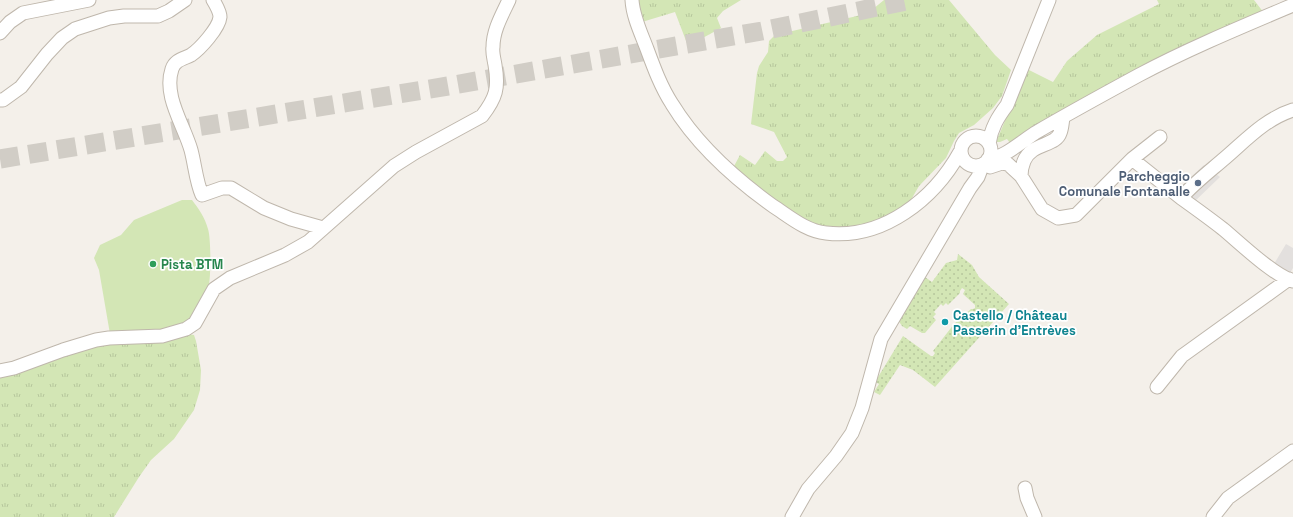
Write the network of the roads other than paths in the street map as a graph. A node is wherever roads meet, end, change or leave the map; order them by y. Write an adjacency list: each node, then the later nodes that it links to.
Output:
1 (89, 0): 8 (street)
2 (186, 0): 9 (street)
3 (213, 0): 19 (street)
4 (509, 0): 19 (street)
5 (632, 0): 15 (street)
6 (1049, 0): 11 (street)
7 (1293, 5): 12 (street)
8 (0, 33)
9 (0, 100)
10 (1293, 110): 18 (street)
11 (997, 118): 13 (street); 15 (street)
12 (1063, 118): 15 (street); 17 (street)
13 (974, 136): 15 (street); 15 (street)
14 (1160, 137): 16 (street)
15 (978, 158): 17 (street); 25 (street)
16 (1132, 159): 17 (street); 18 (street)
17 (1020, 176)
18 (1181, 198): 20 (street)
19 (323, 228): 21 (street)
20 (1291, 280): 22 (street)
21 (0, 371)
22 (1157, 387)
23 (1293, 451): 27 (street)
24 (1025, 488): 26 (street)
25 (792, 517)
26 (1036, 517)
27 (1213, 517)

